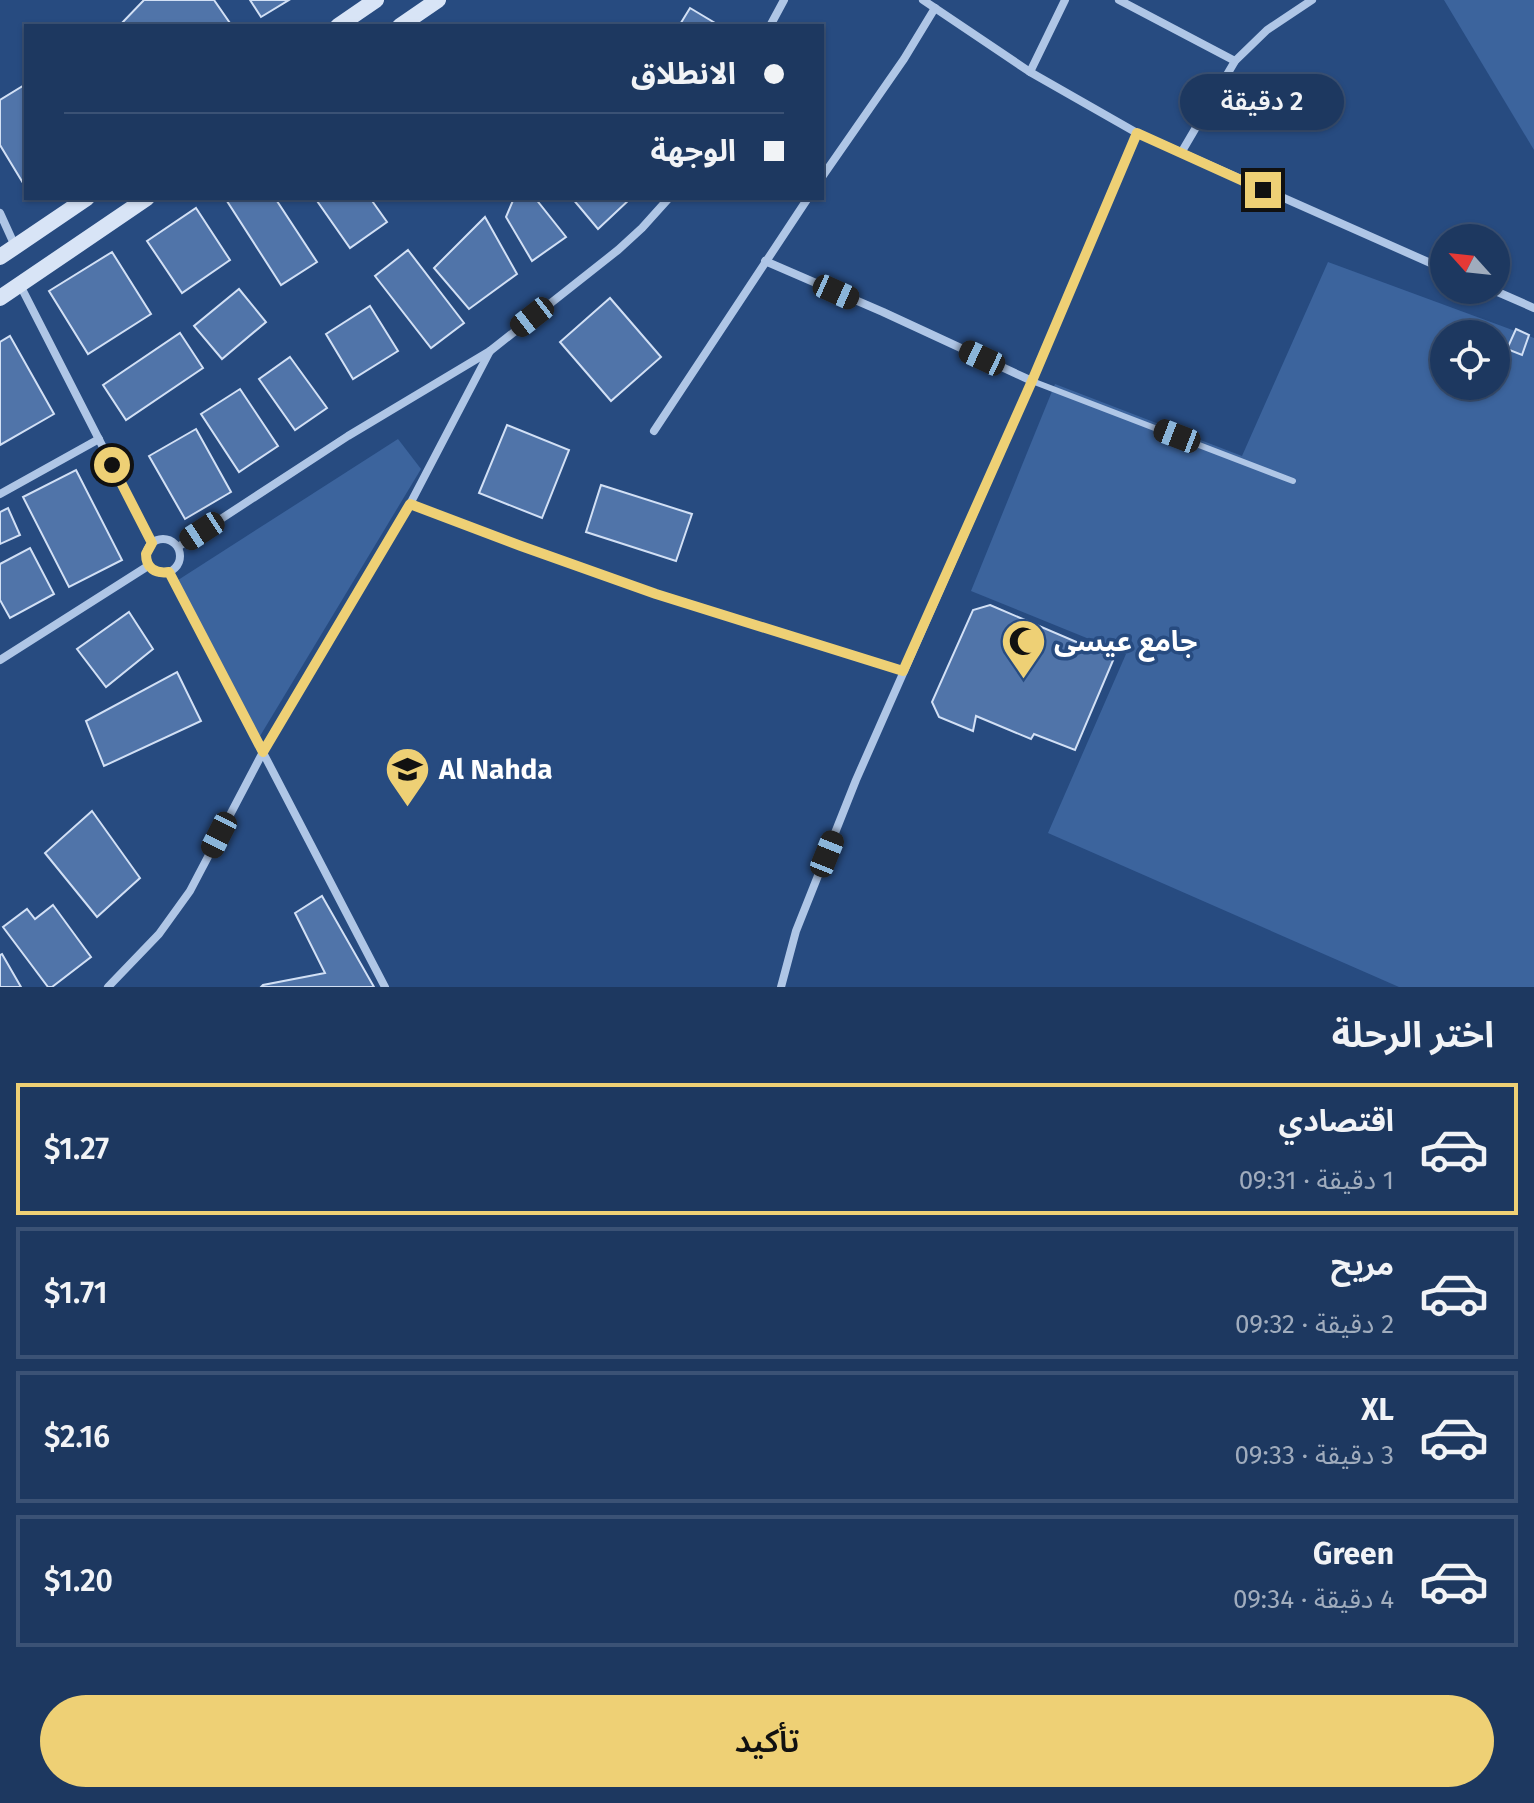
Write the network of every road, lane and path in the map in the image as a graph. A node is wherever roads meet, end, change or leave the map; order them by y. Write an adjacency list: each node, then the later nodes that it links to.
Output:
1 (376, 0): 9 (street)
2 (438, 0): 10 (street)
3 (784, 0): 11 (street)
4 (923, 0): 8 (street)
5 (1065, 0): 13 (street)
6 (1119, 0): 12 (street)
7 (1312, 0): 12 (street)
8 (935, 8): 13 (street); 16 (street)
9 (341, 24)
10 (403, 24)
11 (771, 24)
12 (1235, 61): 15 (street)
13 (1030, 72): 14 (street)
14 (1137, 133): 15 (street); 31 (street)
15 (1181, 153): 25 (street)
16 (824, 174)
17 (84, 200): 22 (street)
18 (144, 200): 26 (street)
19 (667, 200): 30 (street)
20 (807, 200): 24 (street)
21 (0, 213): 22 (street)
22 (15, 247): 23 (street)
23 (0, 257)
24 (765, 261): 31 (street); 32 (street)
25 (1430, 263)
26 (20, 285): 28 (street); 33 (street)
27 (1510, 297): 29 (street)
28 (0, 298)
29 (1534, 308)
30 (490, 351): 36 (street); 38 (street)
31 (1032, 381): 34 (lane); 42 (street)
32 (654, 431)
33 (99, 439): 35 (street); 37 (street)
34 (1293, 481)
35 (0, 494)
36 (410, 504): 42 (street); 43 (street)
37 (152, 543): 38 (street); 39 (street)
38 (178, 547): 40 (street)
39 (148, 566): 40 (street); 41 (street)
40 (169, 572): 43 (street)
41 (0, 660)
42 (903, 671): 46 (street)
43 (263, 752): 44 (street); 45 (street)
44 (108, 987)
45 (385, 987)
46 (781, 987)

